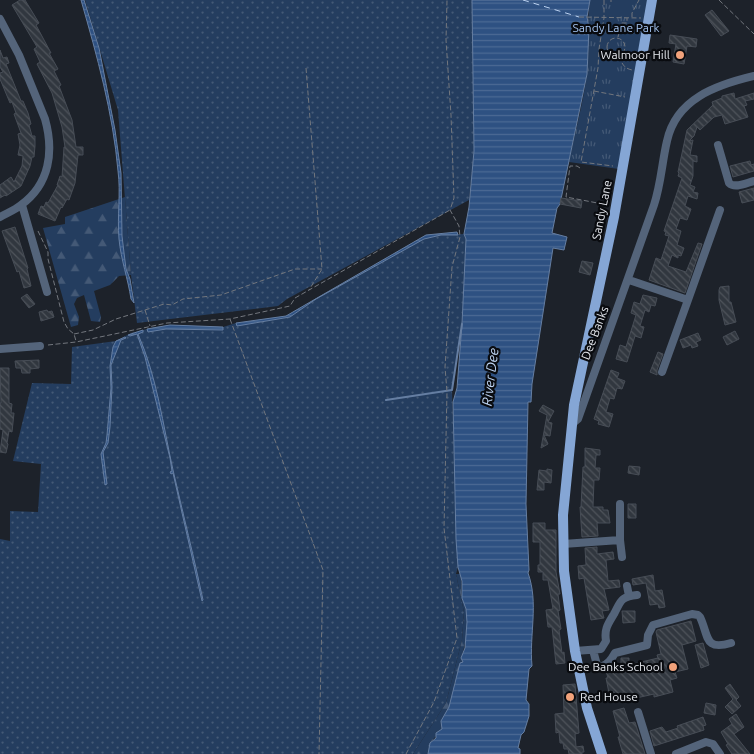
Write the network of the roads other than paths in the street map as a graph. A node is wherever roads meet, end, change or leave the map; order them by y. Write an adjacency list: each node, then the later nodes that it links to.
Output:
1 (652, 0): 15 (main road, Sandy Lane)
2 (0, 18): 6 (street)
3 (754, 76): 9 (street, Dee Banks)
4 (718, 145): 5 (street)
5 (754, 181)
6 (22, 205): 8 (street); 10 (street)
7 (720, 210): 11 (street)
8 (0, 217)
9 (629, 280): 11 (street); 15 (street, Dee Banks)
10 (47, 292)
11 (688, 300): 14 (street)
12 (40, 346): 13 (street)
13 (0, 350)
14 (662, 372)
15 (572, 424): 18 (main road, Dee Banks)
16 (620, 504): 17 (street)
17 (620, 540): 18 (street); 19 (street)
18 (563, 544): 24 (main road, Dee Banks)
19 (622, 557)
20 (627, 586): 21 (street)
21 (606, 641): 23 (street); 25 (street)
22 (731, 643): 25 (street)
23 (597, 649): 24 (street); 25 (street)
24 (575, 651): 27 (main road, Dee Banks)
25 (615, 654)
26 (638, 712): 28 (street)
27 (602, 754)
28 (652, 754)
29 (676, 754): 30 (street)
30 (720, 754)

